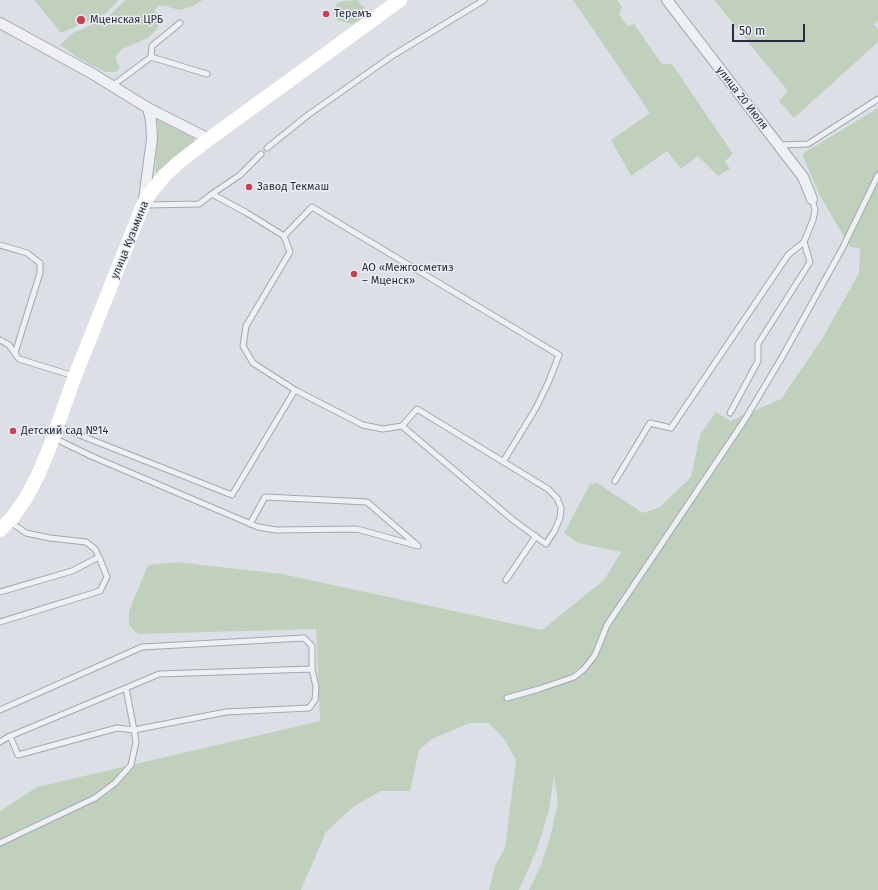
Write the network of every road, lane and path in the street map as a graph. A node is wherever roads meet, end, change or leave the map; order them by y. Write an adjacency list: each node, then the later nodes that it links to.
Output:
1 (400, 0): 11 (main road, улица Кузьмина)
2 (484, 0): 13 (lane)
3 (667, 0): 12 (street, улица 20 Июля)
4 (0, 23): 8 (street)
5 (180, 23): 6 (lane)
6 (151, 57): 7 (lane); 8 (lane)
7 (207, 74)
8 (112, 86): 10 (street)
9 (878, 99): 12 (lane)
10 (148, 108): 11 (street); 18 (street)
11 (209, 139): 18 (main road, улица Кузьмина)
12 (778, 145): 17 (street, улица 20 Июля)
13 (267, 148)
14 (261, 154): 16 (lane)
15 (878, 175): 40 (lane)
16 (212, 194): 18 (lane); 19 (lane)
17 (812, 199): 20 (lane)
18 (143, 205): 24 (main road, улица Кузьмина)
19 (284, 236): 25 (lane); 29 (lane)
20 (804, 242): 26 (lane); 30 (lane)
21 (0, 245): 23 (lane)
22 (0, 340): 23 (lane)
23 (15, 353): 24 (lane)
24 (75, 376): 28 (main road, улица Кузьмина)
25 (295, 390): 27 (lane); 28 (lane)
26 (730, 413)
27 (402, 426): 29 (lane); 33 (lane)
28 (55, 432): 31 (lane); 32 (main road, улица Кузьмина)
29 (503, 462): 33 (lane)
30 (615, 481)
31 (250, 524): 31 (lane)
32 (5, 526): 34 (lane)
33 (536, 536): 35 (lane)
34 (99, 557): 36 (lane); 37 (lane)
35 (506, 580)
36 (0, 592)
37 (0, 622)
38 (312, 669): 39 (lane); 41 (lane); 42 (lane)
39 (126, 688): 42 (lane); 43 (lane)
40 (507, 698)
41 (0, 710)
42 (134, 730): 43 (lane); 45 (lane)
43 (10, 736): 44 (lane)
44 (0, 742)
45 (0, 844)

